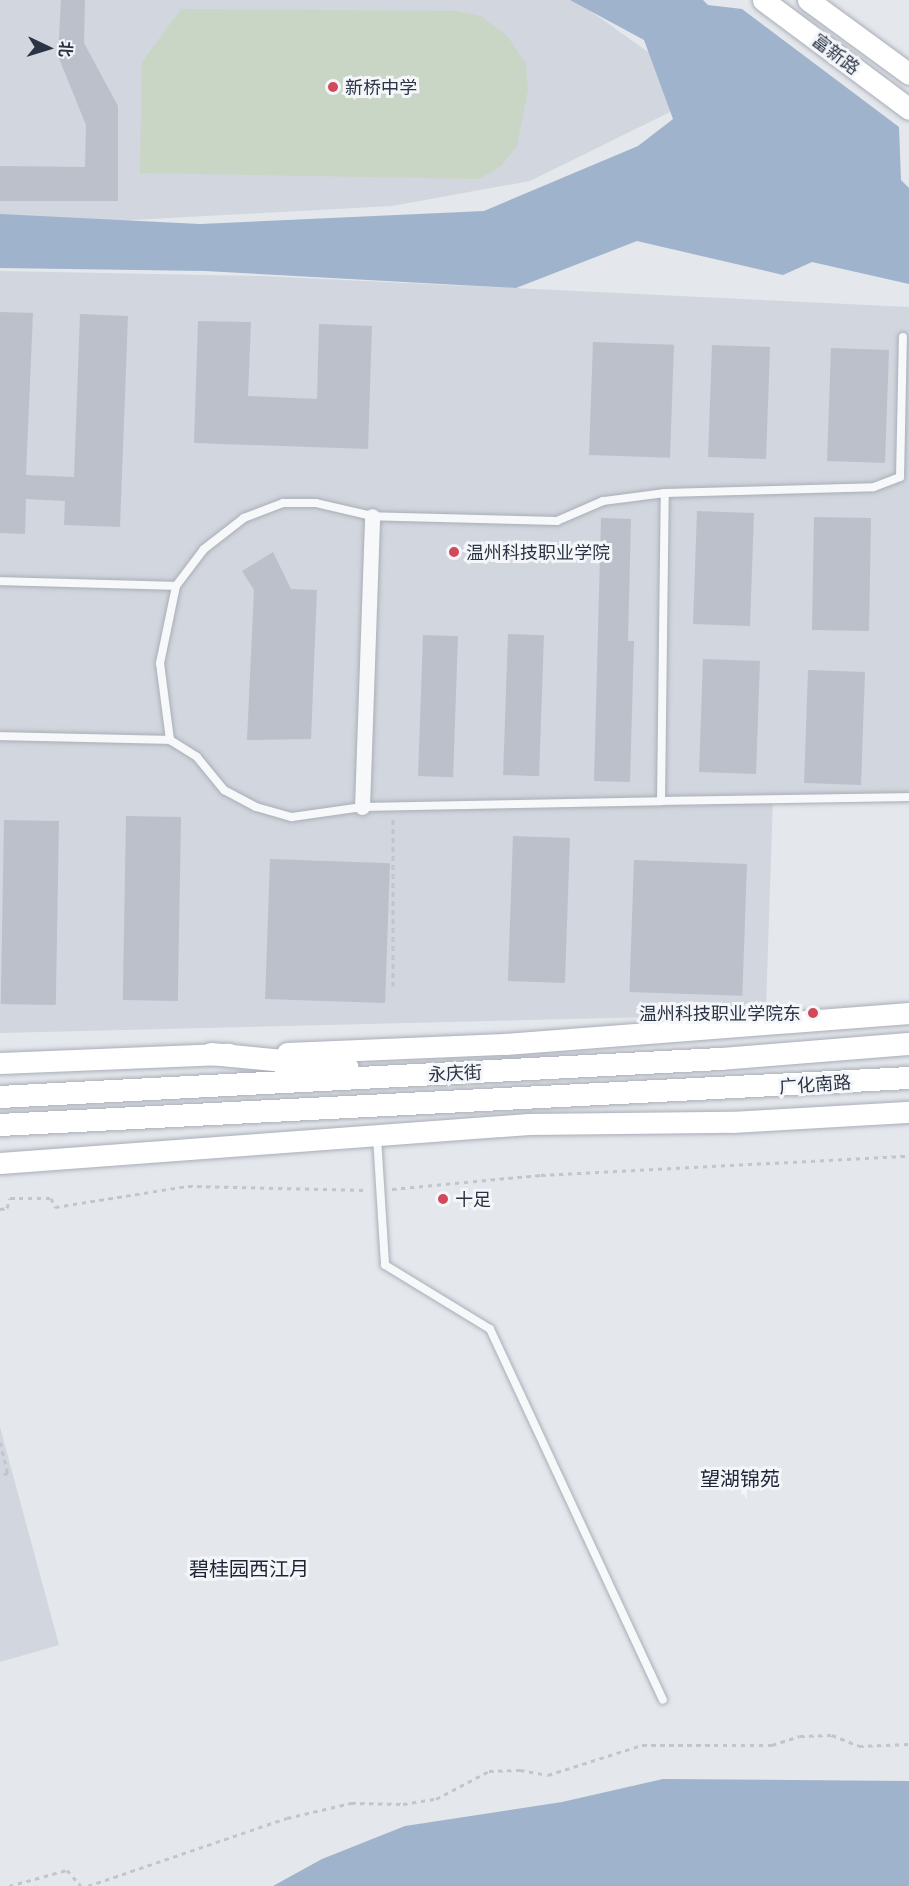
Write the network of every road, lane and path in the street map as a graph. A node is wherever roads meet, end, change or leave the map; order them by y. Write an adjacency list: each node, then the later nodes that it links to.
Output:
1 (763, 0): 4 (main road, 富新路)
2 (808, 0): 3 (main road, 富新路)
3 (909, 74)
4 (909, 109)
5 (903, 337): 6 (lane)
6 (665, 493): 7 (lane); 13 (lane)
7 (372, 516): 9 (lane); 14 (street)
8 (0, 581): 9 (lane)
9 (176, 586): 11 (lane)
10 (0, 736): 11 (lane)
11 (170, 740): 14 (lane)
12 (909, 797): 13 (lane)
13 (661, 801): 15 (lane)
14 (362, 807): 15 (lane)
15 (393, 807): 16 (path)
16 (393, 986)
17 (909, 1013): 19 (main road)
18 (909, 1044): 21 (main road, 永庆街)
19 (210, 1054): 20 (main road); 21 (main road)
20 (0, 1063)
21 (429, 1074): 24 (main road, 永庆街)
22 (909, 1078): 23 (main road, 广化南路)
23 (721, 1090): 26 (main road, 永庆街)
24 (0, 1097)
25 (909, 1112): 27 (main road)
26 (0, 1125)
27 (377, 1135): 29 (main road); 30 (lane)
28 (909, 1156): 30 (path)
29 (0, 1163)
30 (379, 1190): 31 (path); 34 (lane)
31 (0, 1209)
32 (0, 1442): 33 (path)
33 (0, 1475)
34 (663, 1700)
35 (909, 1744): 38 (path)
36 (9, 1886): 37 (path)
37 (81, 1886)
38 (88, 1886)

